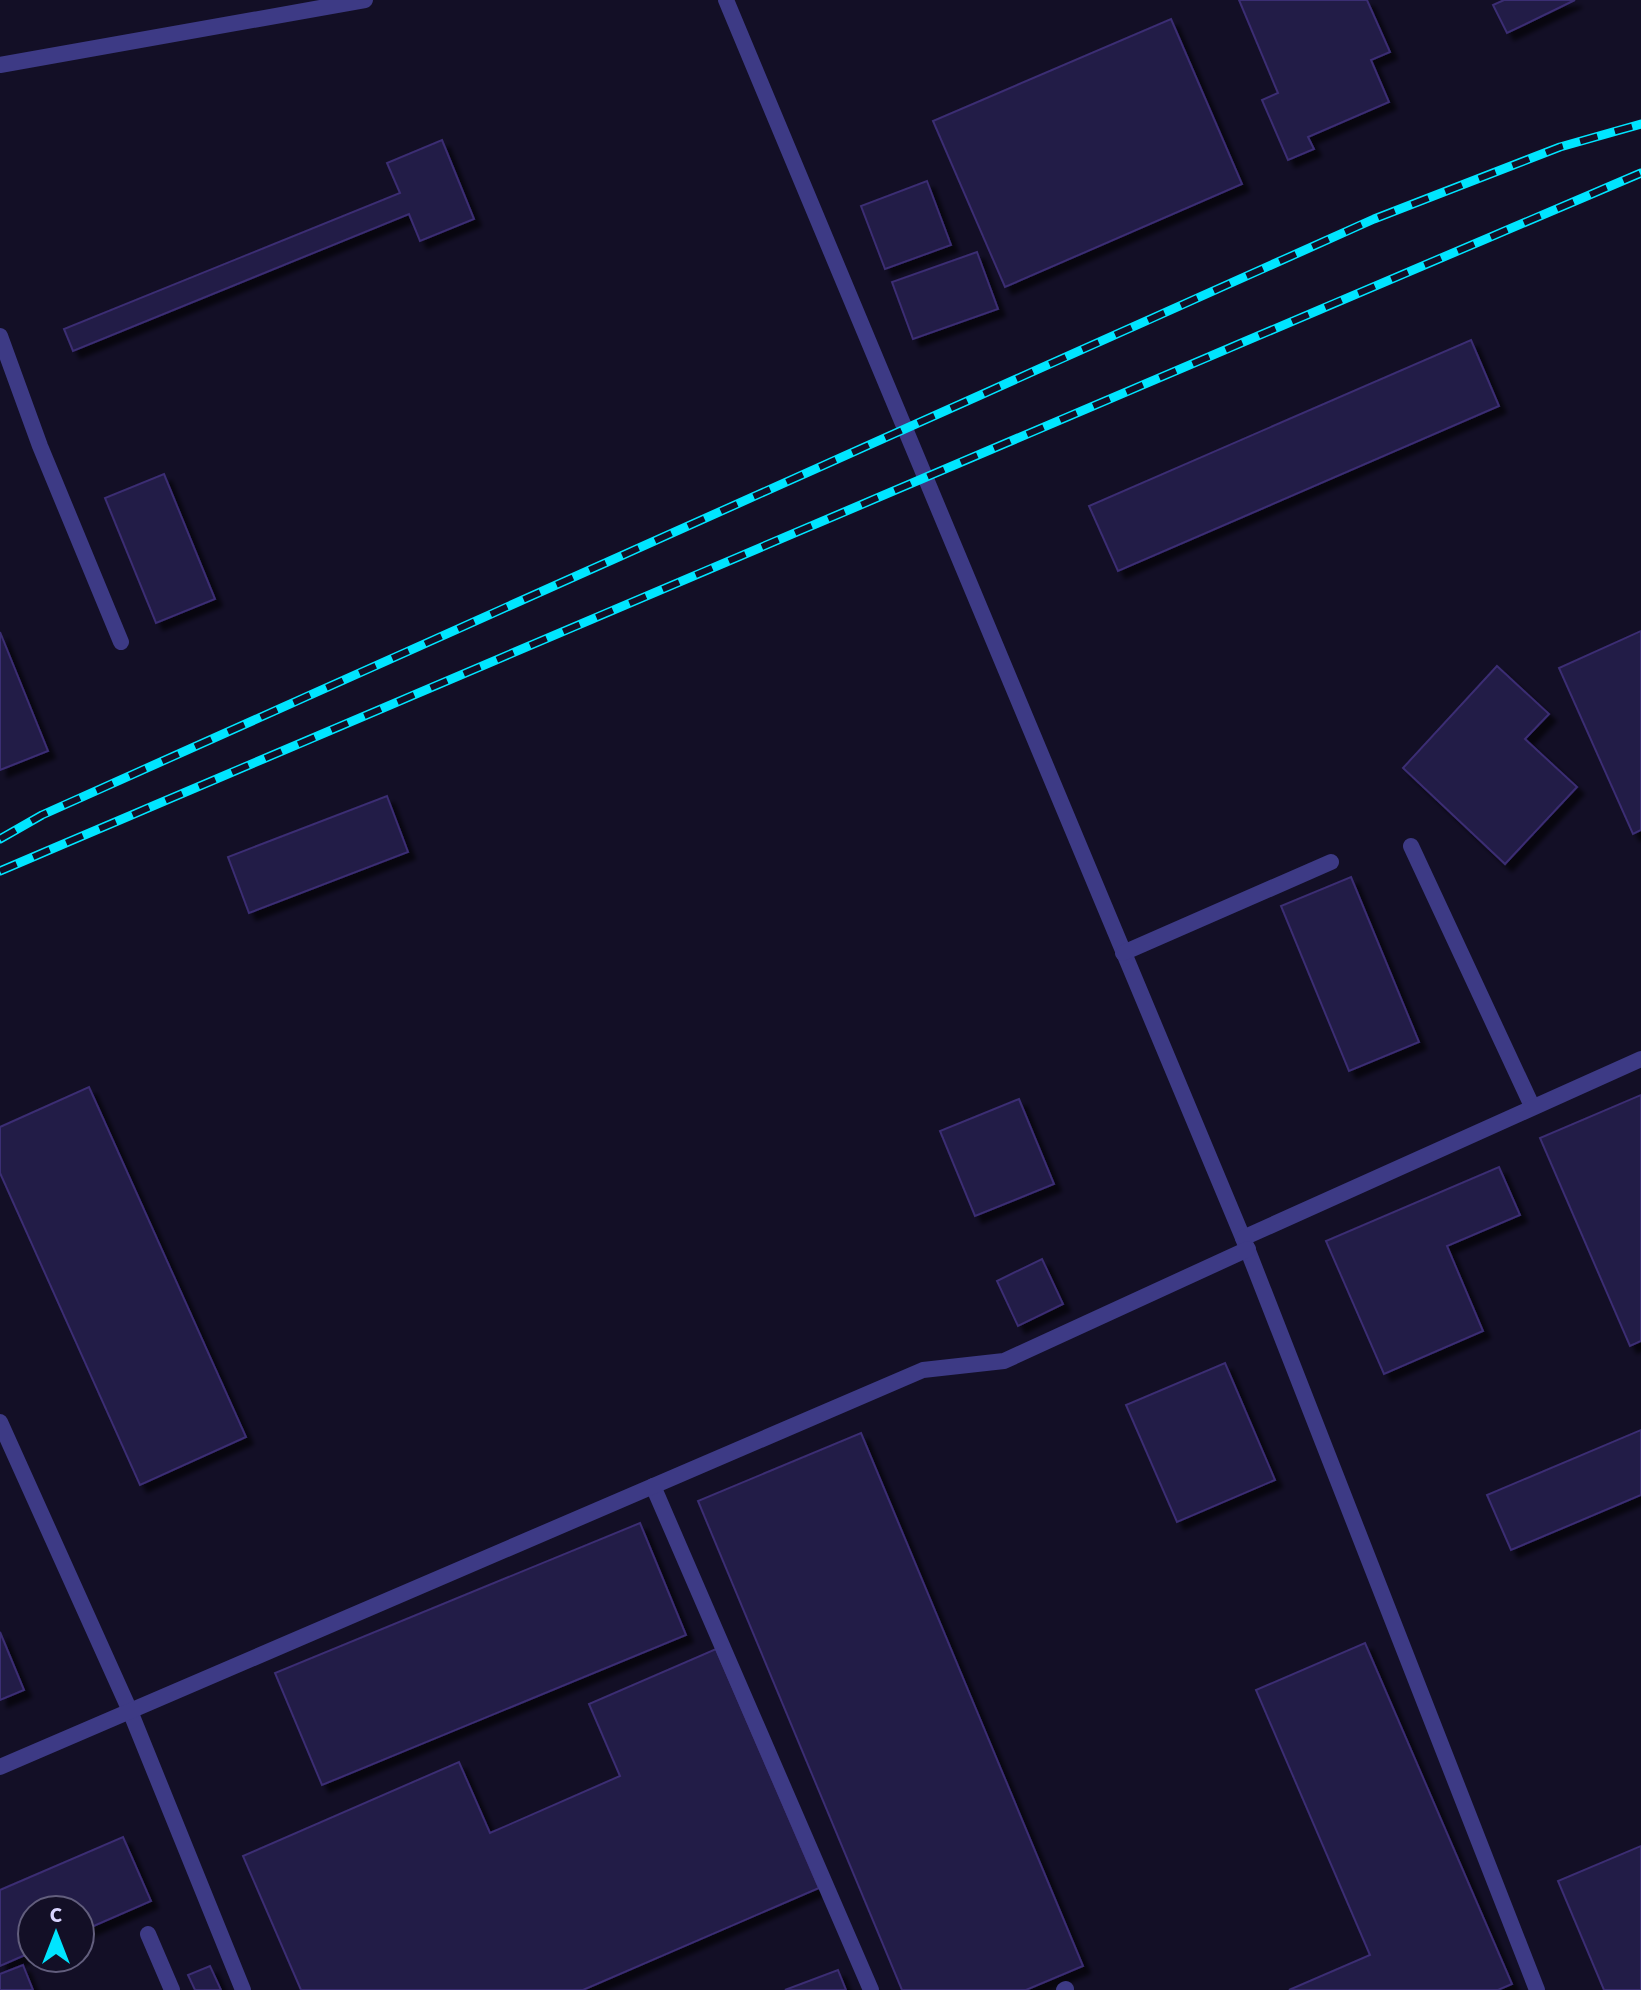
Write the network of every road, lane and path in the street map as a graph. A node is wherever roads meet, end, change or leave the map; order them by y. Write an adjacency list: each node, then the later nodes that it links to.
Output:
1 (365, 0): 3 (lane)
2 (726, 0): 8 (lane)
3 (0, 65)
4 (0, 336): 5 (lane)
5 (121, 642)
6 (1411, 846): 10 (lane)
7 (1331, 862): 8 (lane)
8 (1123, 953): 11 (lane)
9 (1641, 1059): 10 (lane)
10 (1532, 1106): 11 (lane)
11 (1246, 1244): 13 (lane); 20 (lane)
12 (0, 1422): 14 (lane)
13 (653, 1486): 14 (lane); 19 (lane)
14 (130, 1711): 15 (lane); 18 (lane)
15 (0, 1767)
16 (148, 1934): 17 (lane)
17 (172, 1990)
18 (243, 1990)
19 (871, 1990)
20 (1537, 1990)

